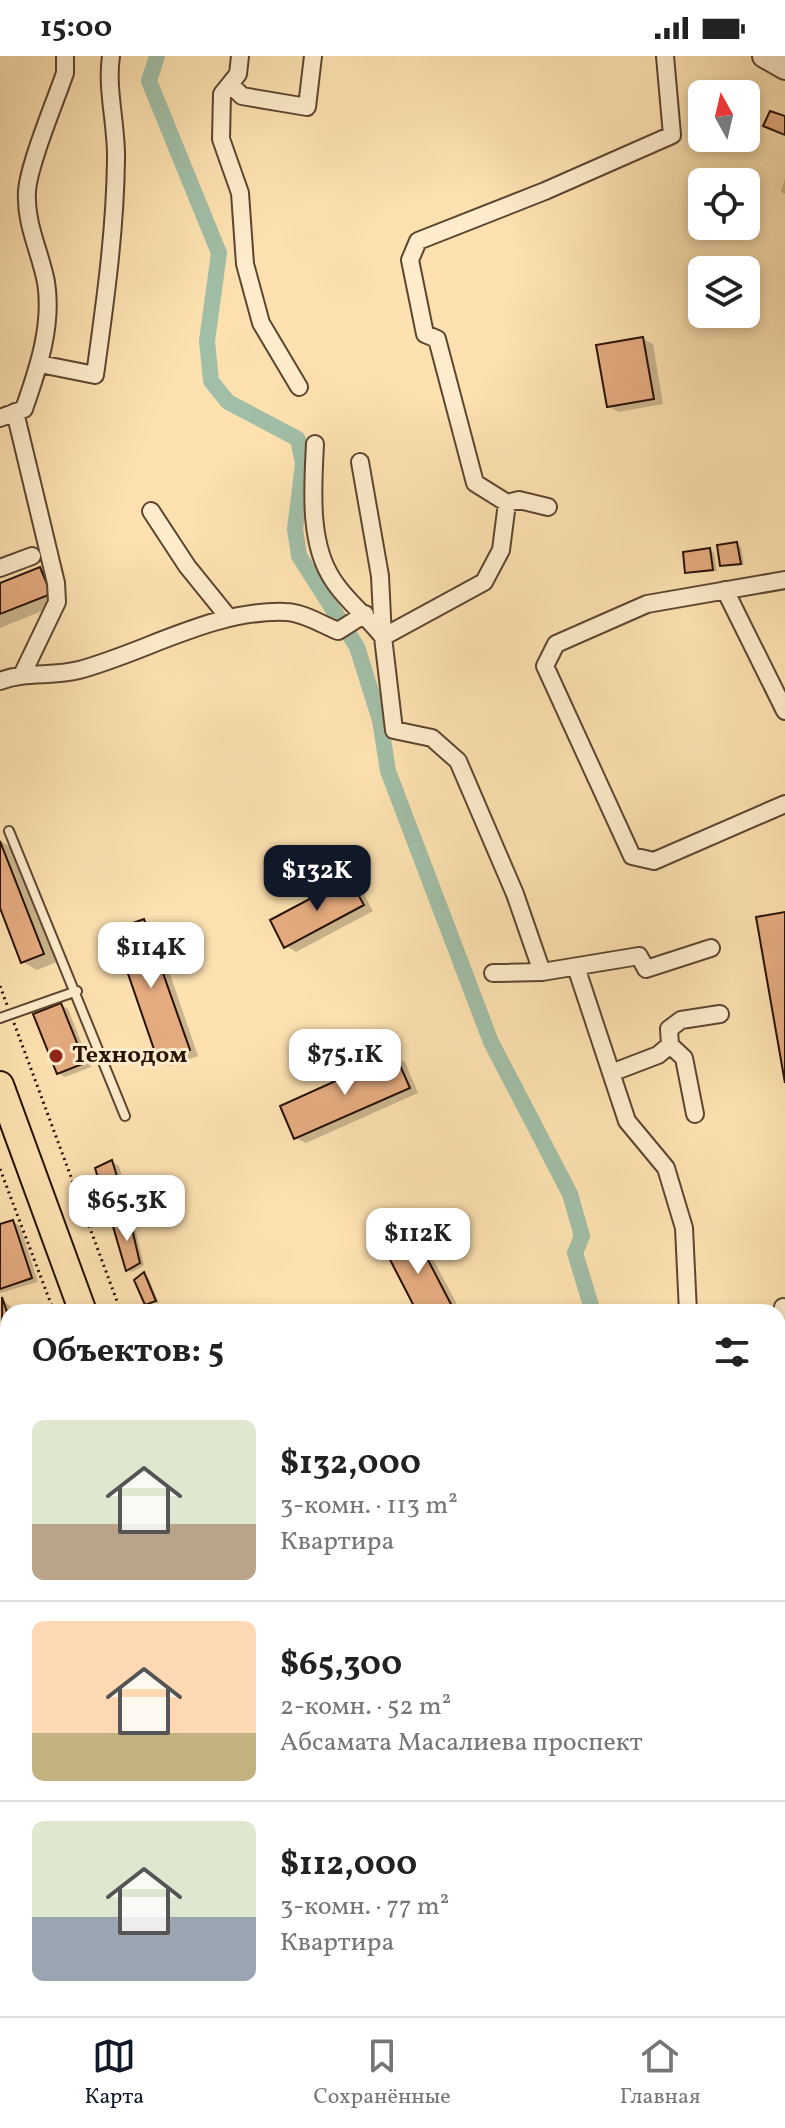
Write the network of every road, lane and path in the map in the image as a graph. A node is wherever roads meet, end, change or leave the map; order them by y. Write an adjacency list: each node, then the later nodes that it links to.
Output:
1 (65, 56): 9 (street)
2 (111, 56): 9 (street)
3 (240, 56): 8 (street)
4 (313, 56): 8 (street)
5 (665, 56): 14 (street)
6 (764, 56): 7 (street)
7 (785, 68)
8 (230, 84): 10 (street)
9 (40, 364): 11 (street)
10 (299, 387)
11 (7, 415): 24 (street)
12 (315, 444): 22 (street)
13 (360, 462): 23 (street)
14 (507, 503): 15 (street); 23 (street)
15 (548, 507)
16 (151, 511): 21 (street)
17 (32, 556): 18 (street)
18 (0, 568)
19 (785, 580): 20 (street)
20 (725, 590): 26 (street); 27 (street)
21 (229, 618): 22 (street); 24 (street)
22 (352, 622): 23 (street)
23 (383, 637): 31 (street)
24 (22, 675): 25 (street)
25 (0, 681)
26 (785, 711)
27 (785, 804)
28 (9, 831): 34 (lane)
29 (711, 948): 30 (street)
30 (576, 967): 31 (street); 39 (street)
31 (542, 972): 32 (street)
32 (493, 973)
33 (0, 986): 35 (path)
34 (77, 991): 35 (lane); 42 (lane)
35 (10, 1014): 37 (lane); 46 (path)
36 (720, 1014): 38 (street)
37 (0, 1018)
38 (670, 1045): 39 (street); 41 (street)
39 (611, 1073): 47 (street)
40 (0, 1085): 45 (main road)
41 (695, 1114)
42 (125, 1116)
43 (0, 1169): 44 (path)
44 (51, 1304)
45 (80, 1304)
46 (118, 1304)
47 (688, 1304)

